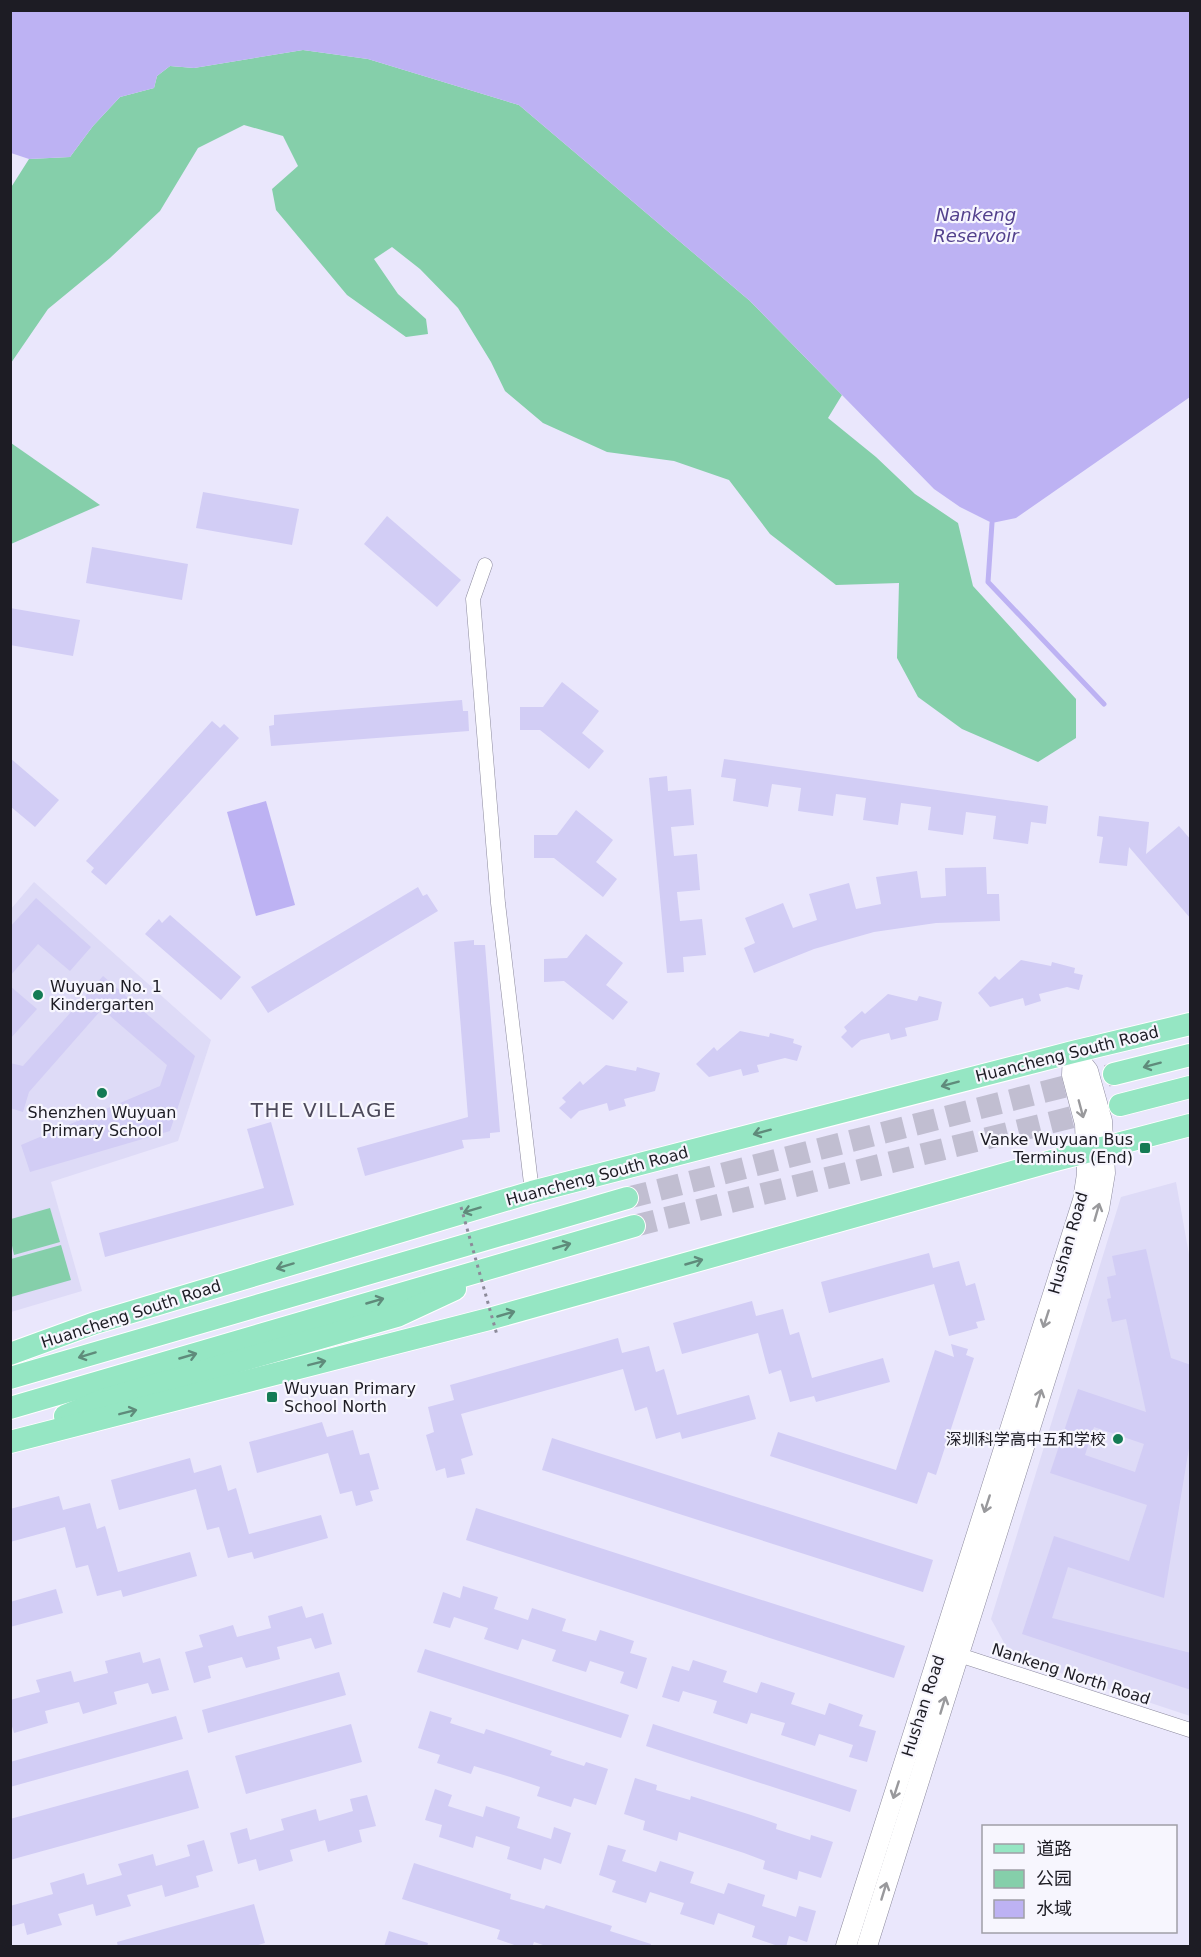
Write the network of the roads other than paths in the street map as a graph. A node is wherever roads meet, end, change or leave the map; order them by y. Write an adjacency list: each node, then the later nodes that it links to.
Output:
1 (485, 565): 10 (street)
2 (1191, 1024): 3 (main road, Huancheng South Road)
3 (1073, 1052): 9 (street, Hushan Road); 10 (main road, Huancheng South Road, one-way to 10)
4 (1191, 1055): 5 (main road, Huancheng South Road, one-way to 5)
5 (1114, 1074)
6 (1191, 1087): 7 (main road)
7 (1120, 1105)
8 (1191, 1125): 9 (main road)
9 (1096, 1151): 19 (main road, one-way to 9); 20 (street, Hushan Road)
10 (532, 1192): 15 (main road, Huancheng South Road, one-way to 15)
11 (627, 1198): 13 (main road, Huancheng South Road)
12 (634, 1226): 14 (main road, one-way to 12)
13 (431, 1255): 15 (main road); 17 (main road, Huancheng South Road, one-way to 17)
14 (516, 1259): 18 (main road, one-way to 14); 19 (main road)
15 (95, 1323): 16 (main road, Huancheng South Road)
16 (10, 1354)
17 (10, 1378)
18 (10, 1408)
19 (10, 1440)
20 (950, 1652): 21 (street, Nankeng North Road); 22 (street, Hushan Road, one-way to 22); 23 (street, Hushan Road, one-way to 20)
21 (1191, 1730)
22 (846, 1947)
23 (867, 1947)

